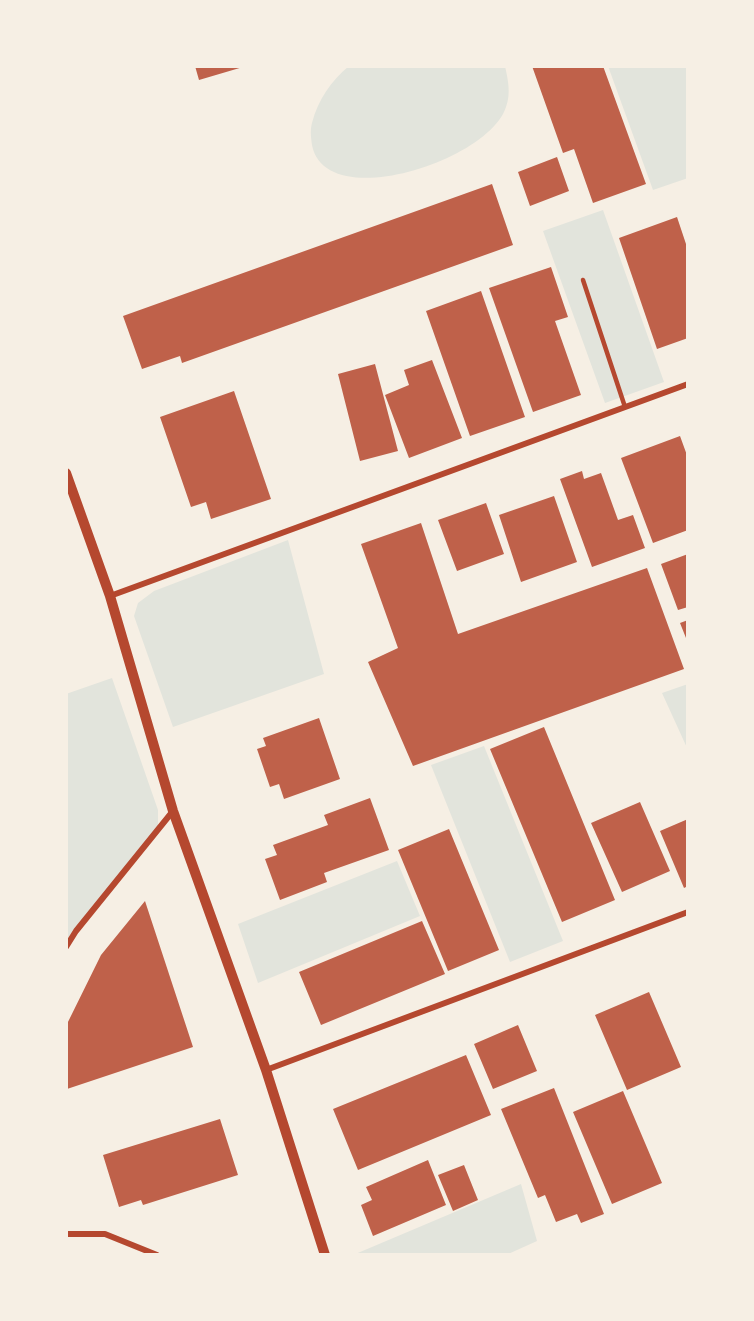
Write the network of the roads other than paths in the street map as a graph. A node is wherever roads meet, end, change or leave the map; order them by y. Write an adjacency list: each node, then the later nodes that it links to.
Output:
1 (583, 280): 3 (lane)
2 (688, 384): 3 (street)
3 (625, 407): 5 (street)
4 (66, 473): 5 (street)
5 (111, 596): 6 (street)
6 (173, 811): 8 (street); 9 (street)
7 (688, 912): 9 (street)
8 (66, 947)
9 (266, 1070): 12 (street)
10 (66, 1234): 11 (street)
11 (157, 1255)
12 (325, 1255)

